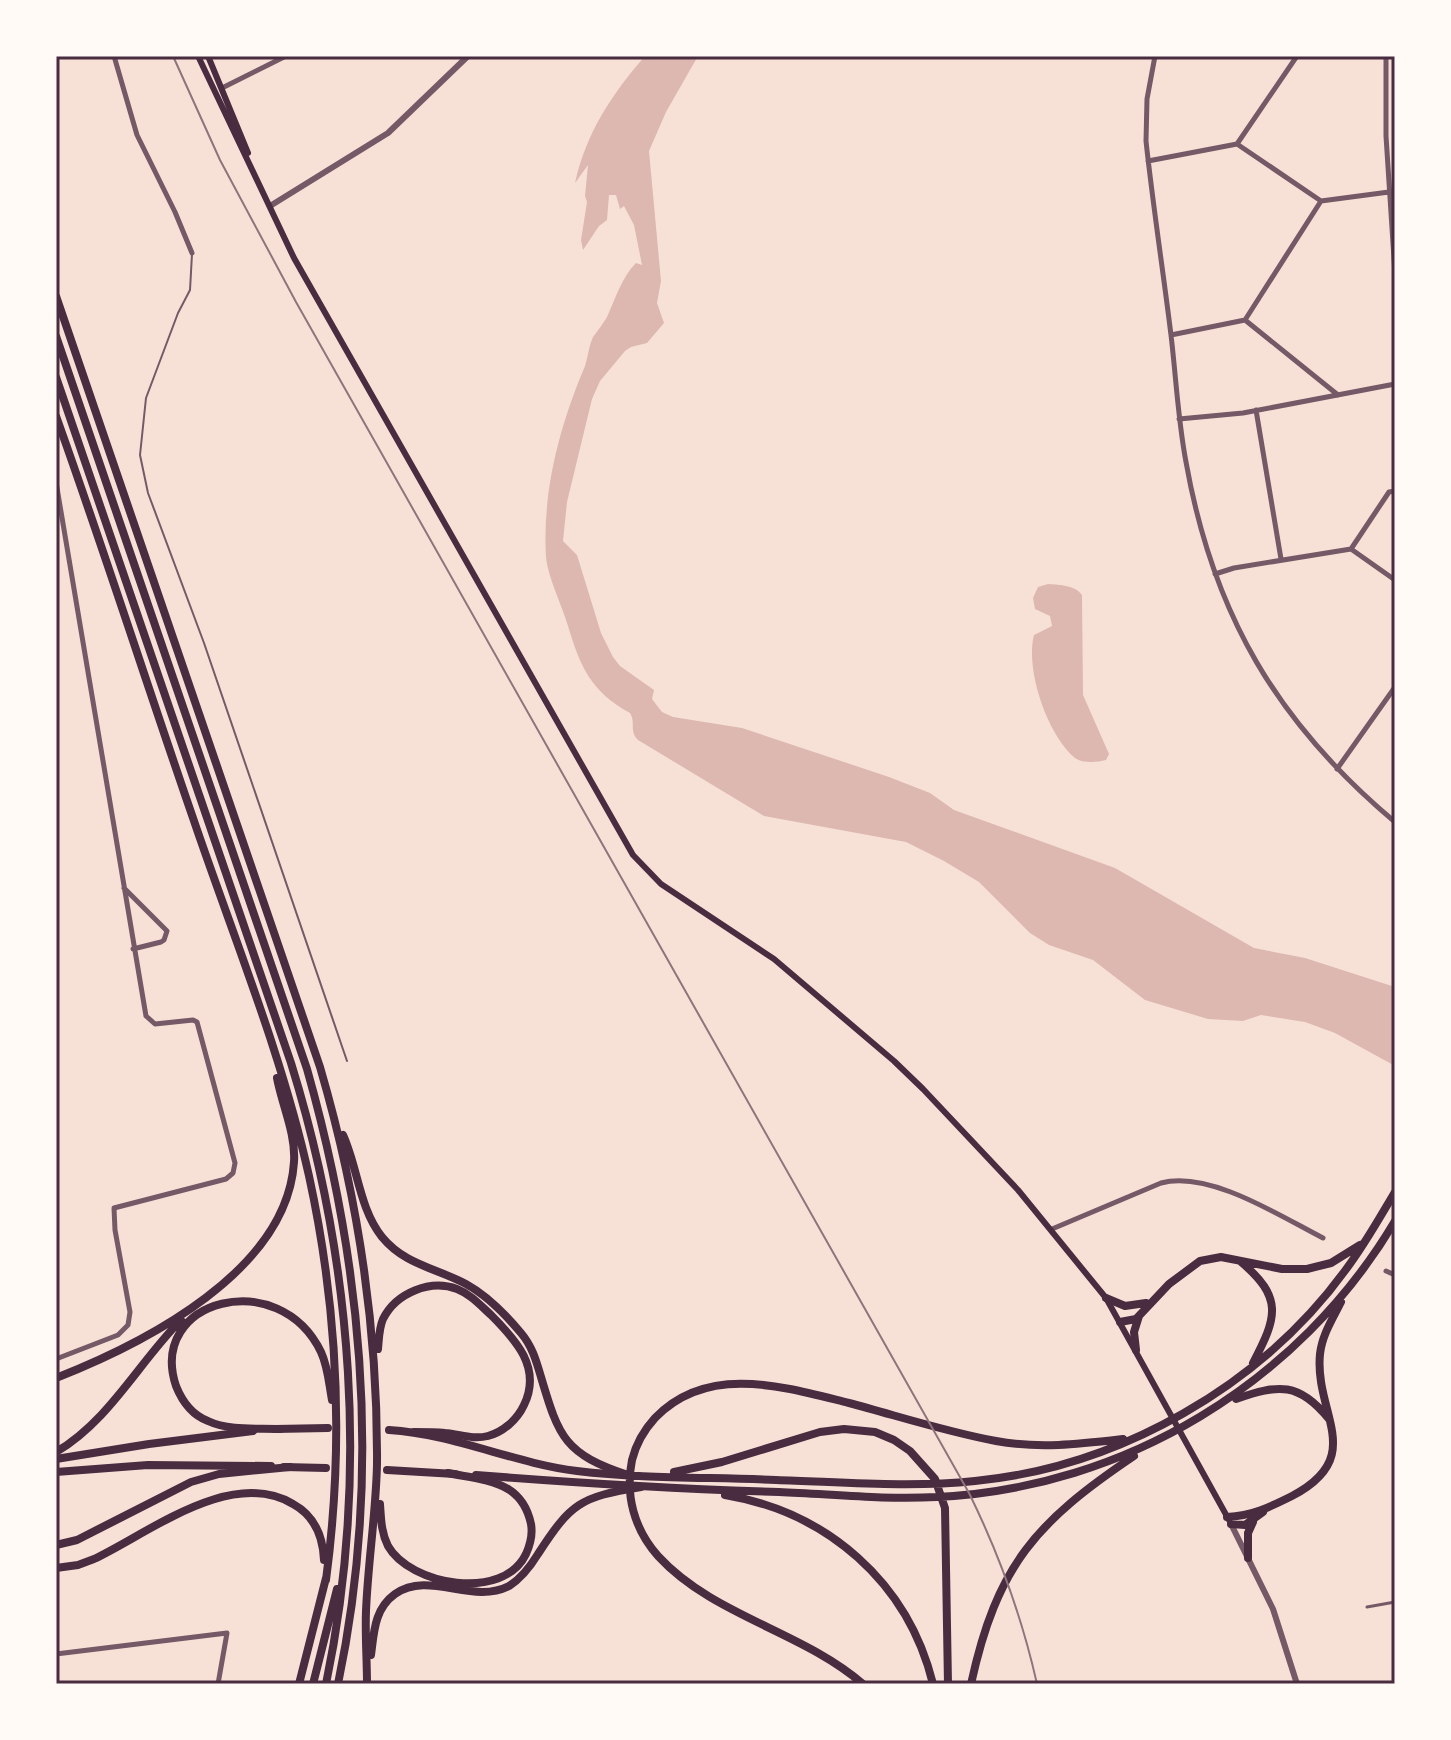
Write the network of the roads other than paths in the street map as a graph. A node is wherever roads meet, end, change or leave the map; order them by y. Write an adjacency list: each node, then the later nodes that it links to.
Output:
1 (114, 56): 16 (street)
2 (198, 56): 12 (main road)
3 (208, 56): 9 (main road)
4 (286, 56): 9 (street)
5 (468, 56): 15 (street)
6 (1155, 56): 11 (street)
7 (1297, 56): 10 (street)
8 (1386, 56): 13 (street)
9 (222, 88): 12 (main road)
10 (1237, 144): 11 (street); 14 (street)
11 (1148, 161): 20 (street)
12 (256, 176): 15 (main road)
13 (1389, 192): 14 (street); 17 (street)
14 (1321, 201): 19 (street)
15 (270, 206): 44 (main road)
16 (192, 253): 40 (lane)
17 (1395, 274)
18 (56, 296): 41 (highway)
19 (1245, 320): 20 (street); 24 (street)
20 (1171, 335): 27 (street)
21 (56, 336): 98 (highway)
22 (56, 377): 88 (highway)
23 (1395, 384): 24 (street)
24 (1338, 395): 25 (street)
25 (1256, 410): 27 (street); 31 (street)
26 (56, 416): 39 (highway)
27 (1179, 419): 32 (street)
28 (56, 482): 37 (street)
29 (1395, 491): 30 (street)
30 (1351, 549): 31 (street); 33 (street)
31 (1281, 559): 32 (street)
32 (1215, 574): 35 (street)
33 (1395, 580)
34 (1395, 687): 35 (street)
35 (1337, 769): 36 (street)
36 (1395, 822)
37 (123, 886): 38 (street); 38 (street)
38 (133, 949): 58 (street)
39 (268, 1034): 52 (highway); 63 (highway)
40 (347, 1061)
41 (334, 1113): 61 (highway); 78 (highway)
42 (1395, 1192): 46 (highway)
43 (1395, 1221): 50 (highway)
44 (1052, 1229): 45 (street); 51 (main road)
45 (1323, 1238)
46 (1364, 1243): 47 (highway); 59 (highway)
47 (1239, 1261): 53 (highway); 59 (highway)
48 (1386, 1271): 49 (street)
49 (1395, 1275)
50 (1344, 1297): 62 (highway); 64 (highway)
51 (1106, 1298): 54 (highway); 56 (main road)
52 (201, 1299): 60 (highway); 71 (highway)
53 (1151, 1301): 54 (highway); 55 (highway)
54 (1134, 1307): 56 (highway)
55 (1139, 1316): 56 (highway); 57 (highway)
56 (1120, 1322): 57 (main road)
57 (1136, 1350): 84 (main road)
58 (56, 1359)
59 (1250, 1368): 69 (highway)
60 (56, 1378)
61 (376, 1382): 68 (highway); 82 (highway)
62 (1222, 1404): 64 (highway); 70 (highway)
63 (335, 1406): 66 (highway); 90 (highway)
64 (1330, 1420): 83 (highway)
65 (328, 1428): 66 (highway)
66 (280, 1429): 72 (highway)
67 (389, 1430): 68 (highway)
68 (414, 1432): 78 (highway)
69 (1134, 1438): 79 (highway); 100 (highway)
70 (1150, 1445): 81 (highway); 103 (highway)
71 (56, 1452)
72 (56, 1459)
73 (290, 1467): 74 (highway); 76 (highway); 86 (highway)
74 (326, 1468)
75 (387, 1470): 77 (highway)
76 (56, 1472)
77 (448, 1473): 80 (highway); 82 (highway)
78 (628, 1475): 79 (highway)
79 (658, 1475): 102 (highway)
80 (641, 1487): 81 (highway); 99 (highway)
81 (688, 1489): 101 (highway)
82 (377, 1493): 99 (highway)
83 (1267, 1509): 84 (highway); 85 (highway)
84 (1229, 1520): 85 (highway); 87 (street)
85 (1253, 1522): 87 (highway)
86 (56, 1545)
87 (1248, 1558): 104 (street)
88 (344, 1565): 96 (highway); 97 (highway)
89 (56, 1568): 90 (highway)
90 (326, 1580): 95 (highway)
91 (1395, 1602): 92 (street)
92 (1367, 1607)
93 (56, 1654): 94 (street)
94 (218, 1684)
95 (299, 1684)
96 (313, 1684)
97 (326, 1684)
98 (338, 1684)
99 (367, 1684)
100 (863, 1684)
101 (933, 1684)
102 (948, 1684)
103 (971, 1684)
104 (1297, 1684)

